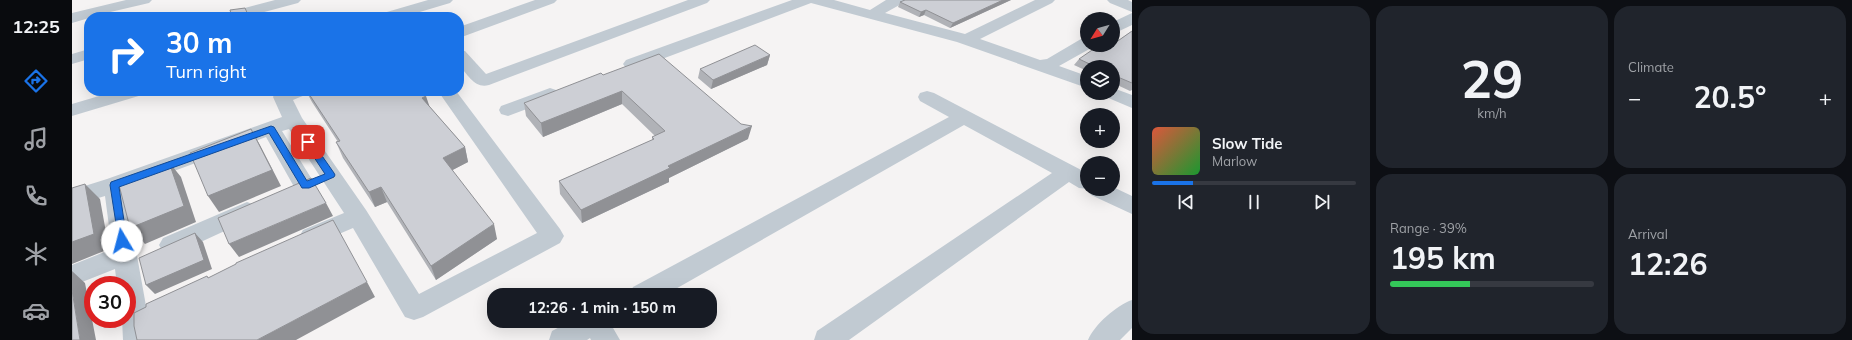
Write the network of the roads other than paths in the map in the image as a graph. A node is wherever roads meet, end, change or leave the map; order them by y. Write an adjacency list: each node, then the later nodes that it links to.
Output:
1 (144, 0): 12 (street)
2 (290, 0): 13 (street); 14 (street)
3 (446, 0): 15 (street)
4 (549, 0): 21 (street)
5 (702, 0): 26 (street)
6 (806, 0): 28 (street)
7 (816, 0): 17 (street)
8 (898, 0): 17 (street)
9 (1047, 0): 22 (street)
10 (1115, 0): 11 (street)
11 (1132, 7)
12 (96, 12)
13 (246, 12)
14 (295, 12)
15 (404, 12)
16 (84, 15): 18 (street)
17 (873, 15): 22 (street)
18 (72, 18)
19 (1132, 18): 20 (street)
20 (1120, 25)
21 (464, 31)
22 (966, 40): 27 (street)
23 (1080, 47): 27 (street)
24 (84, 55): 25 (street)
25 (72, 58)
26 (464, 60)
27 (1041, 65): 29 (street)
28 (620, 69)
29 (1080, 79)
30 (568, 88): 38 (street)
31 (119, 96): 37 (street)
32 (285, 96): 40 (street)
33 (451, 96): 51 (street)
34 (927, 97): 39 (street)
35 (1120, 97): 36 (street)
36 (1132, 102)
37 (72, 110)
38 (508, 110)
39 (963, 116): 43 (street); 55 (street)
40 (293, 120): 41 (street); 42 (street)
41 (271, 129): 44 (street); 45 (street)
42 (330, 175): 45 (street); 51 (street)
43 (1078, 177): 60 (street)
44 (114, 185): 48 (street); 53 (street)
45 (305, 186): 46 (street)
46 (284, 195)
47 (1113, 196): 50 (street)
48 (72, 198)
49 (262, 204): 53 (street)
50 (1132, 206)
51 (358, 216): 52 (street)
52 (293, 245)
53 (138, 256): 54 (street); 57 (street)
54 (72, 276)
55 (655, 288)
56 (1132, 311): 61 (street)
57 (138, 328)
58 (599, 328): 59 (street)
59 (562, 340)
60 (827, 340)
61 (1101, 340)

